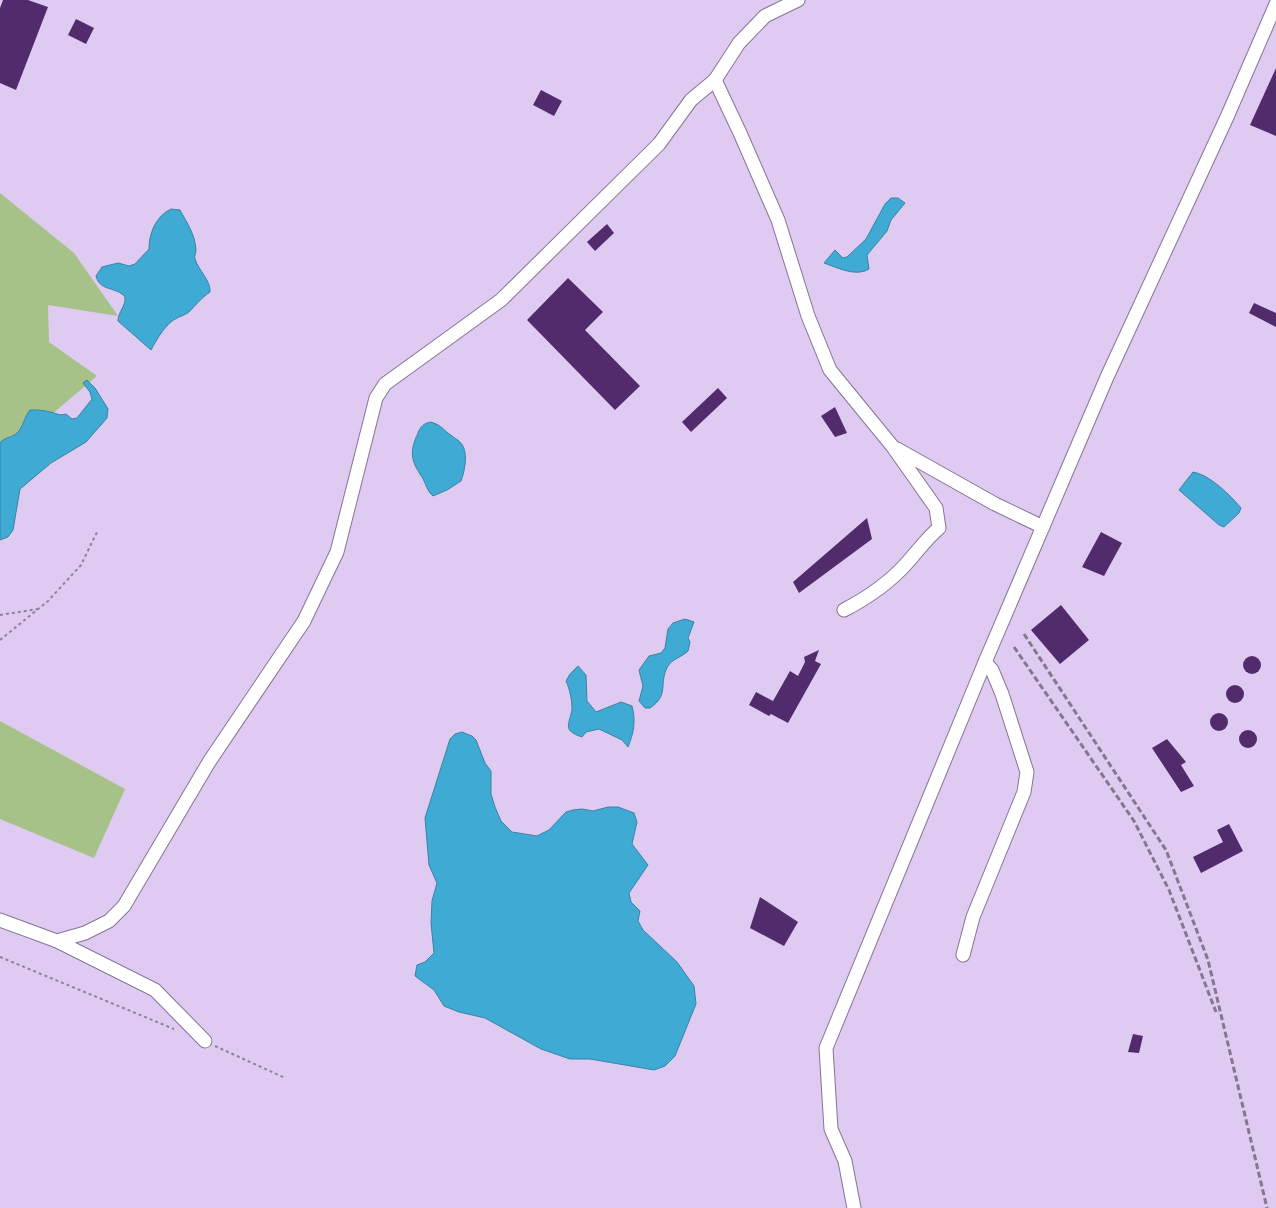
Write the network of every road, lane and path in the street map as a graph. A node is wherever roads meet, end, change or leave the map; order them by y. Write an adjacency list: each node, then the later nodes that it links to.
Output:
1 (794, 1): 3 (street)
2 (1276, 4): 5 (street)
3 (715, 80): 4 (street); 13 (street)
4 (893, 447): 5 (street); 8 (street)
5 (1043, 527): 11 (street)
6 (97, 532): 7 (path)
7 (38, 609): 9 (path); 10 (path)
8 (844, 610)
9 (0, 615)
10 (0, 640)
11 (985, 662): 14 (street); 19 (street)
12 (0, 920): 13 (street)
13 (57, 941): 17 (street)
14 (963, 955)
15 (0, 957): 16 (path)
16 (176, 1029)
17 (205, 1041): 18 (path)
18 (284, 1078)
19 (854, 1208)

